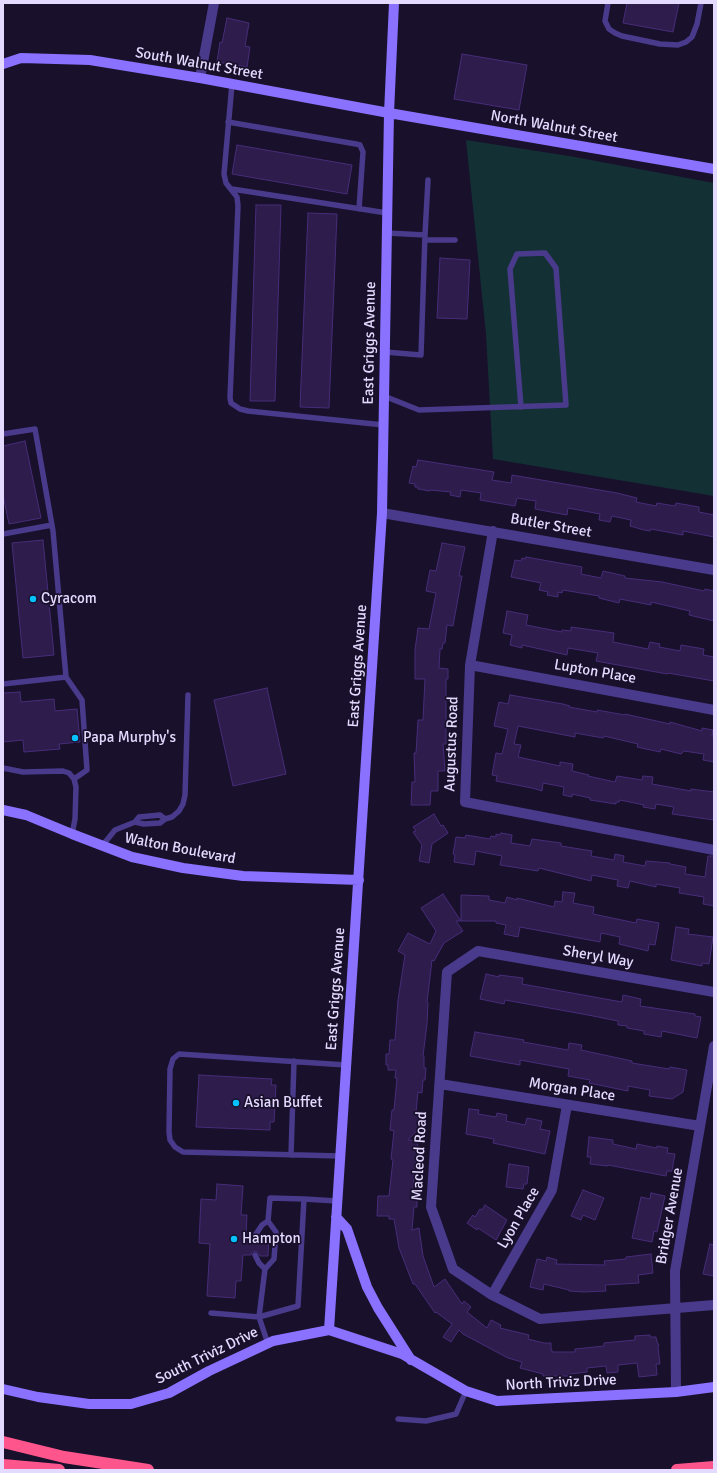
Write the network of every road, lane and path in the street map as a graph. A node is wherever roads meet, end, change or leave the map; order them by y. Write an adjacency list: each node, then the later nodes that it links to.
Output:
1 (214, 3): 6 (street)
2 (394, 3): 8 (street, East Griggs Avenue)
3 (608, 3): 4 (lane)
4 (702, 3)
5 (3, 64): 6 (street, South Walnut Street)
6 (200, 78): 7 (street, South Walnut Street)
7 (232, 84): 8 (street, South Walnut Street); 9 (lane)
8 (389, 114): 10 (street, North Walnut Street); 14 (street, East Griggs Avenue)
9 (228, 122): 12 (lane); 13 (lane)
10 (714, 169)
11 (428, 180): 16 (lane)
12 (232, 189): 13 (lane); 21 (lane)
13 (359, 208): 14 (lane)
14 (387, 212): 15 (street, East Griggs Avenue)
15 (387, 233): 16 (lane); 18 (street, East Griggs Avenue)
16 (425, 237): 17 (lane); 18 (lane)
17 (455, 240)
18 (385, 352): 19 (street, East Griggs Avenue)
19 (384, 396): 20 (lane); 21 (street, East Griggs Avenue)
20 (521, 407): 20 (lane)
21 (384, 425): 23 (street, East Griggs Avenue)
22 (3, 434): 24 (lane)
23 (382, 513): 25 (street, Butler Street); 41 (street, East Griggs Avenue)
24 (52, 525): 26 (lane); 29 (lane)
25 (493, 531): 27 (street, Butler Street); 28 (street, Augustus Road)
26 (3, 534)
27 (714, 570)
28 (470, 665): 32 (street, Lupton Place); 40 (street, Augustus Road)
29 (66, 677): 30 (lane); 34 (lane)
30 (3, 684)
31 (188, 695): 36 (lane)
32 (714, 710)
33 (3, 768): 34 (lane)
34 (74, 779): 38 (lane)
35 (3, 810): 38 (street, Walton Boulevard)
36 (165, 819): 37 (lane); 37 (lane)
37 (135, 822): 39 (lane)
38 (72, 834): 39 (street, Walton Boulevard)
39 (102, 846): 41 (street, Walton Boulevard)
40 (714, 850)
41 (359, 880): 46 (street, East Griggs Avenue)
42 (478, 951): 43 (street, Sheryl Way); 47 (street, Macleod Road)
43 (714, 992)
44 (714, 1046): 49 (street, Bridger Avenue)
45 (294, 1061): 46 (lane); 50 (lane); 50 (lane)
46 (346, 1064): 51 (street, East Griggs Avenue)
47 (440, 1084): 48 (street, Morgan Place); 59 (street, Macleod Road)
48 (567, 1104): 49 (street, Morgan Place); 59 (street, Lyon Place)
49 (700, 1126): 61 (street, Bridger Avenue)
50 (291, 1155): 51 (lane)
51 (340, 1156): 53 (street, East Griggs Avenue)
52 (304, 1199): 53 (lane); 55 (lane); 63 (lane)
53 (337, 1201): 54 (street, East Griggs Avenue)
54 (336, 1218): 64 (street, East Griggs Avenue); 66 (street)
55 (268, 1221): 56 (lane); 58 (lane)
56 (256, 1234)
57 (256, 1255): 58 (lane)
58 (265, 1269): 63 (lane)
59 (492, 1295): 61 (street, Macleod Road)
60 (714, 1305): 61 (street, Macleod Road)
61 (674, 1308): 70 (street, Bridger Avenue)
62 (211, 1313): 63 (lane)
63 (259, 1318): 65 (lane)
64 (329, 1330): 65 (street, South Triviz Drive); 66 (street, North Triviz Drive)
65 (268, 1344): 68 (street, South Triviz Drive)
66 (411, 1360): 69 (street, North Triviz Drive)
67 (714, 1387): 70 (street, North Triviz Drive)
68 (3, 1390)
69 (466, 1391): 70 (street, North Triviz Drive); 71 (lane)
70 (676, 1392)
71 (398, 1419)
72 (3, 1442): 76 (highway)
73 (3, 1465): 75 (highway)
74 (714, 1467): 77 (highway)
75 (59, 1470)
76 (148, 1470)
77 (677, 1470)

